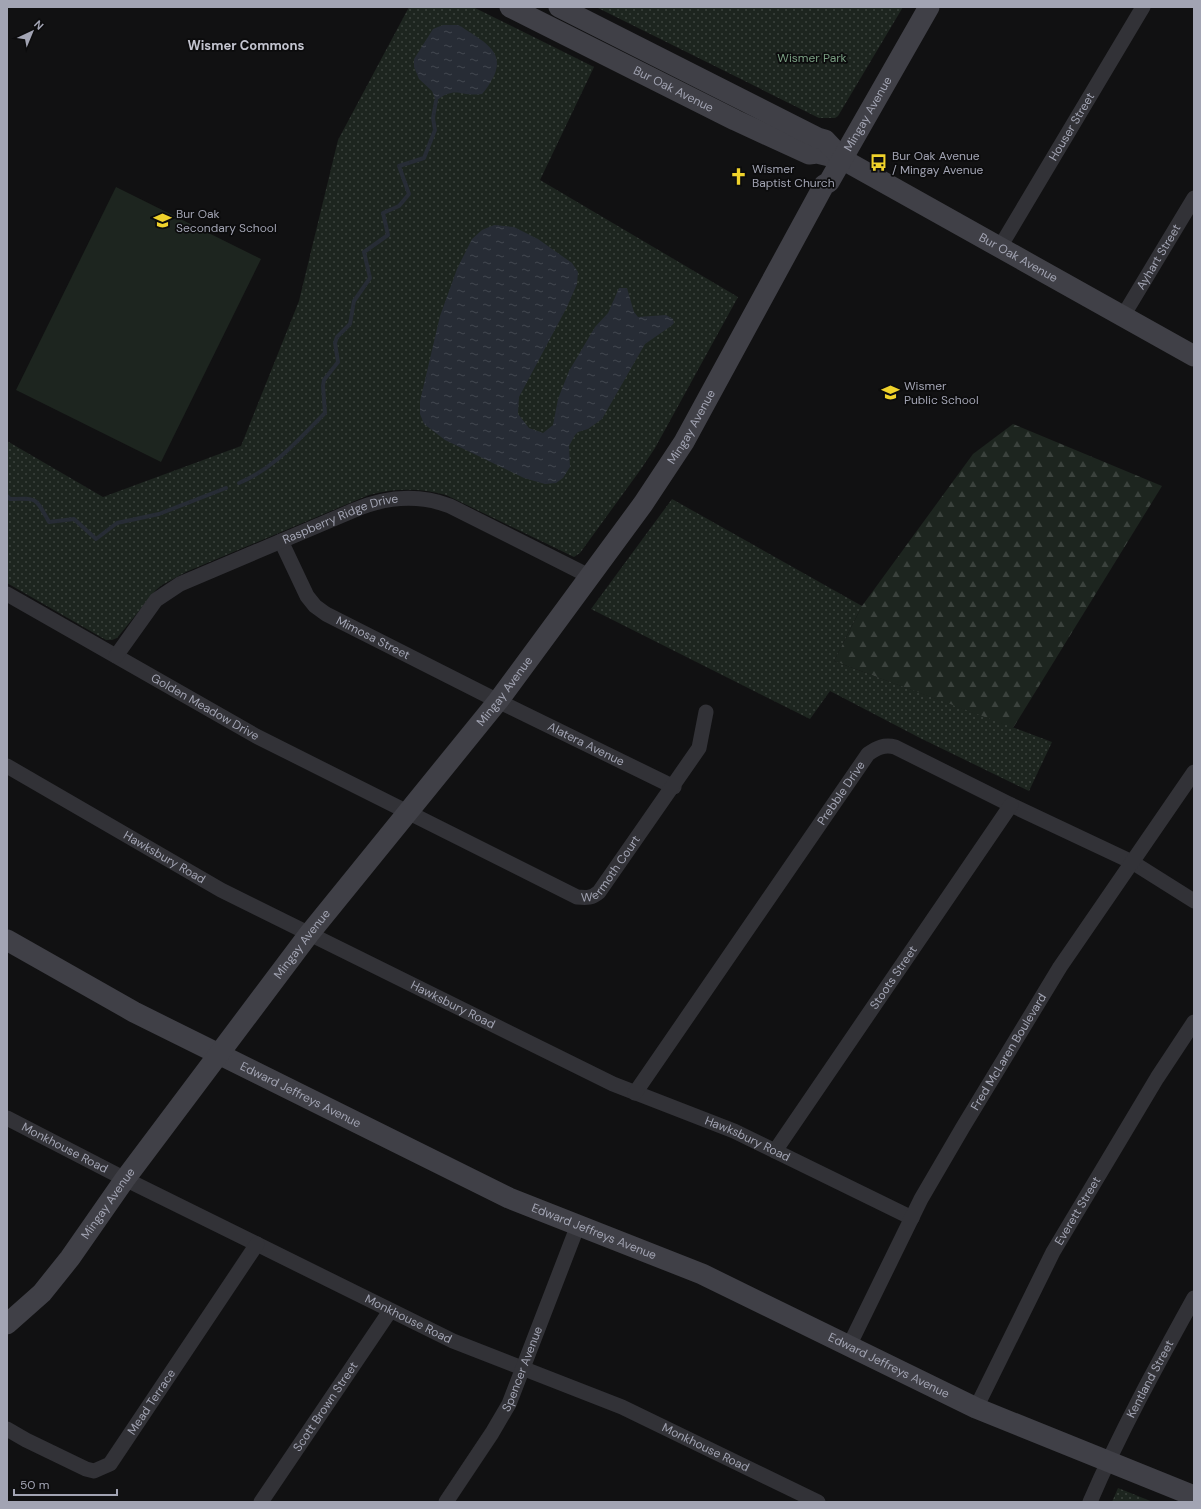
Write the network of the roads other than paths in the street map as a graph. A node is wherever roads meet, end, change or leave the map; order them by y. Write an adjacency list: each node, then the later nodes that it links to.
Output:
1 (510, 7): 5 (street, Bur Oak Avenue)
2 (559, 7): 5 (street, Bur Oak Avenue)
3 (929, 7): 5 (street, Mingay Avenue)
4 (1143, 7): 7 (street, Houser Street)
5 (842, 159): 7 (street, Bur Oak Avenue); 11 (street, Mingay Avenue)
6 (1194, 198): 8 (street, Ayhart Street)
7 (1000, 247): 8 (street, Bur Oak Avenue)
8 (1122, 316): 9 (street, Bur Oak Avenue)
9 (1194, 356)
10 (281, 541): 11 (street, Raspberry Ridge Drive); 13 (street, Raspberry Ridge Drive); 14 (street, Mimosa Street)
11 (589, 576): 14 (street, Mingay Avenue)
12 (7, 594): 13 (street, Golden Meadow Drive)
13 (116, 656): 20 (street, Golden Meadow Drive)
14 (498, 701): 18 (street, Alatera Avenue); 20 (street, Mingay Avenue)
15 (706, 712): 18 (street, Wermoth Court)
16 (7, 766): 23 (street, Hawksbury Road)
17 (1194, 772): 21 (street, Fred McLaren Boulevard)
18 (674, 786): 20 (street, Wermoth Court)
19 (1011, 805): 21 (street, Prebble Drive); 27 (street, Prebble Drive); 29 (street, Stoots Street)
20 (408, 812): 23 (street, Mingay Avenue)
21 (1132, 862): 22 (street, Prebble Drive); 31 (street, Fred McLaren Boulevard)
22 (1194, 901)
23 (309, 934): 26 (street, Mingay Avenue); 27 (street, Hawksbury Road)
24 (7, 940): 26 (street, Edward Jeffreys Avenue)
25 (1194, 1022): 39 (street, Everett Street)
26 (218, 1054): 30 (street, Mingay Avenue); 32 (street, Edward Jeffreys Avenue)
27 (636, 1093): 29 (street, Hawksbury Road)
28 (7, 1118): 30 (street, Monkhouse Road)
29 (775, 1150): 31 (street, Hawksbury Road)
30 (125, 1179): 33 (street, Monkhouse Road); 36 (street, Mingay Avenue)
31 (912, 1218): 37 (street, Fred McLaren Boulevard)
32 (578, 1225): 37 (street, Edward Jeffreys Avenue); 38 (street, Spencer Avenue)
33 (257, 1244): 35 (street, Monkhouse Road); 40 (street, Mead Terrace)
34 (1194, 1298): 41 (street, Kentland Street)
35 (390, 1311): 38 (street, Monkhouse Road); 43 (street, Scott Brown Street)
36 (7, 1324)
37 (849, 1346): 39 (street, Edward Jeffreys Avenue)
38 (523, 1369): 44 (street, Spencer Avenue); 45 (street, Monkhouse Road)
39 (976, 1408): 41 (street, Edward Jeffreys Avenue)
40 (7, 1429)
41 (1108, 1461): 42 (street, Edward Jeffreys Avenue); 46 (street)
42 (1194, 1496)
43 (261, 1502)
44 (446, 1502)
45 (818, 1502)
46 (1090, 1502)

